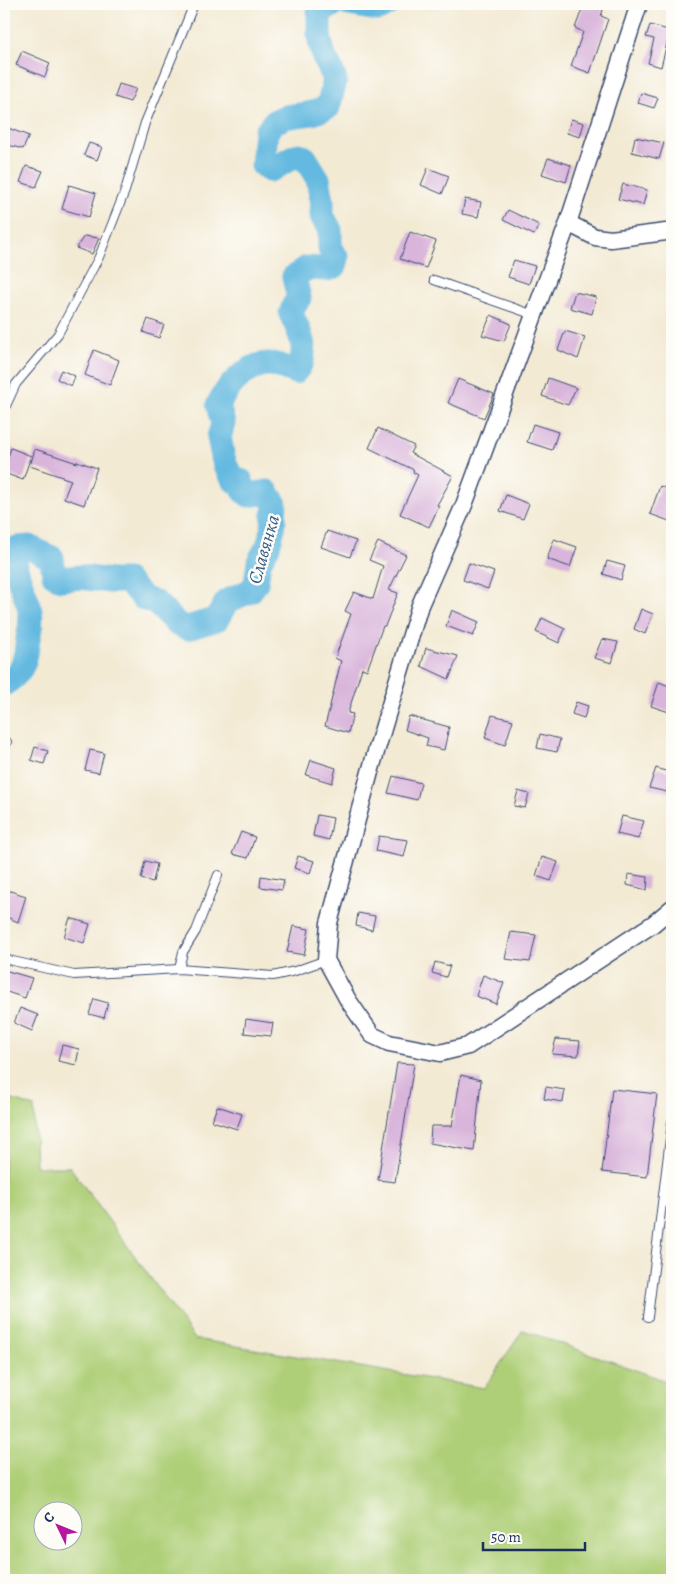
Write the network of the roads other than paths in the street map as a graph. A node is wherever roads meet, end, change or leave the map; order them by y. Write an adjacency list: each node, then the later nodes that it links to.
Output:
1 (194, 4): 7 (lane)
2 (639, 4): 3 (street)
3 (568, 223): 4 (street); 6 (street)
4 (672, 232)
5 (434, 280): 6 (lane)
6 (534, 315): 11 (street)
7 (4, 410)
8 (218, 876): 12 (lane)
9 (672, 908): 11 (street)
10 (4, 959): 12 (lane)
11 (326, 960): 12 (lane)
12 (179, 969)
13 (672, 1122): 14 (lane)
14 (648, 1317)

